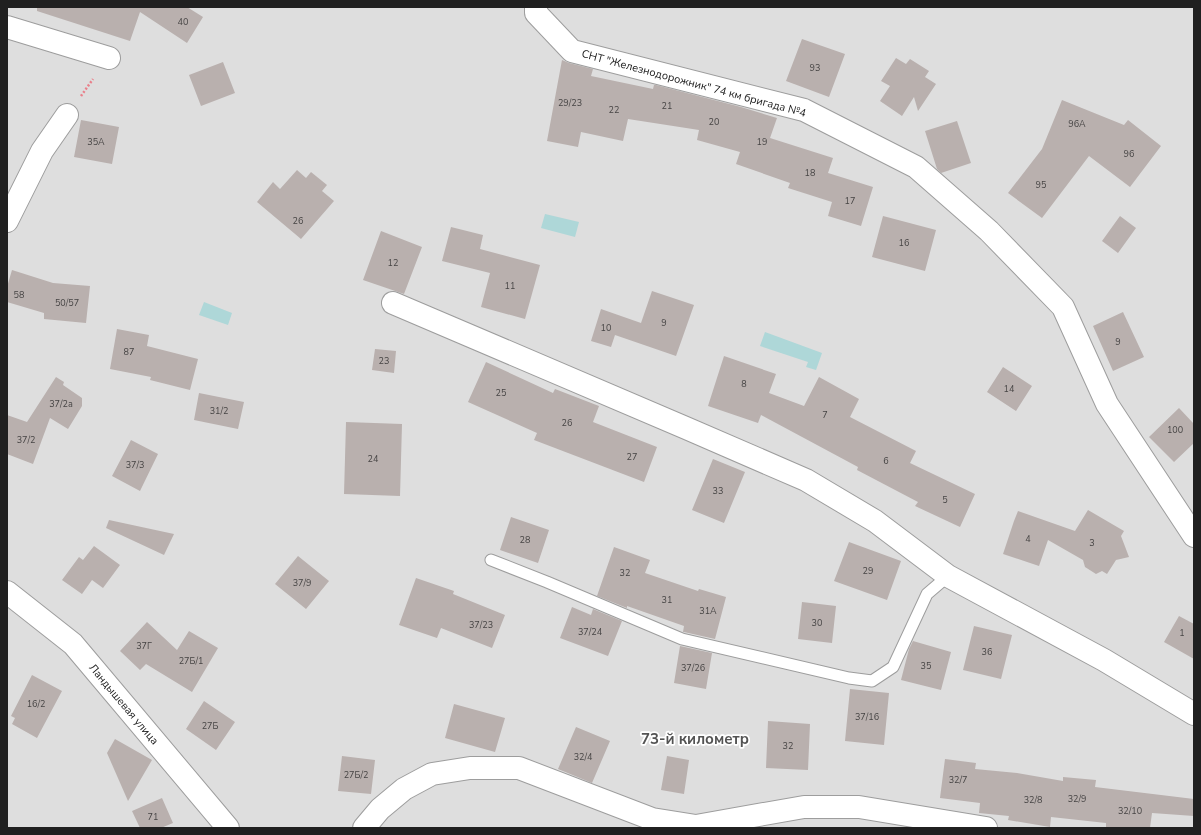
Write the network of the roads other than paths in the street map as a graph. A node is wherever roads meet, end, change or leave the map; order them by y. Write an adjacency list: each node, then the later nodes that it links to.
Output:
1 (536, 10): 7 (street, СНТ "Железнодорожник" 74 км бригада №4)
2 (7, 27): 3 (street)
3 (109, 58)
4 (68, 115): 5 (street)
5 (7, 219)
6 (392, 303): 9 (street)
7 (1194, 536)
8 (491, 560): 9 (lane)
9 (948, 576): 11 (street)
10 (7, 592): 12 (street, Ландышевая улица)
11 (1194, 714)
12 (228, 828)
13 (364, 828): 14 (street)
14 (986, 828)

